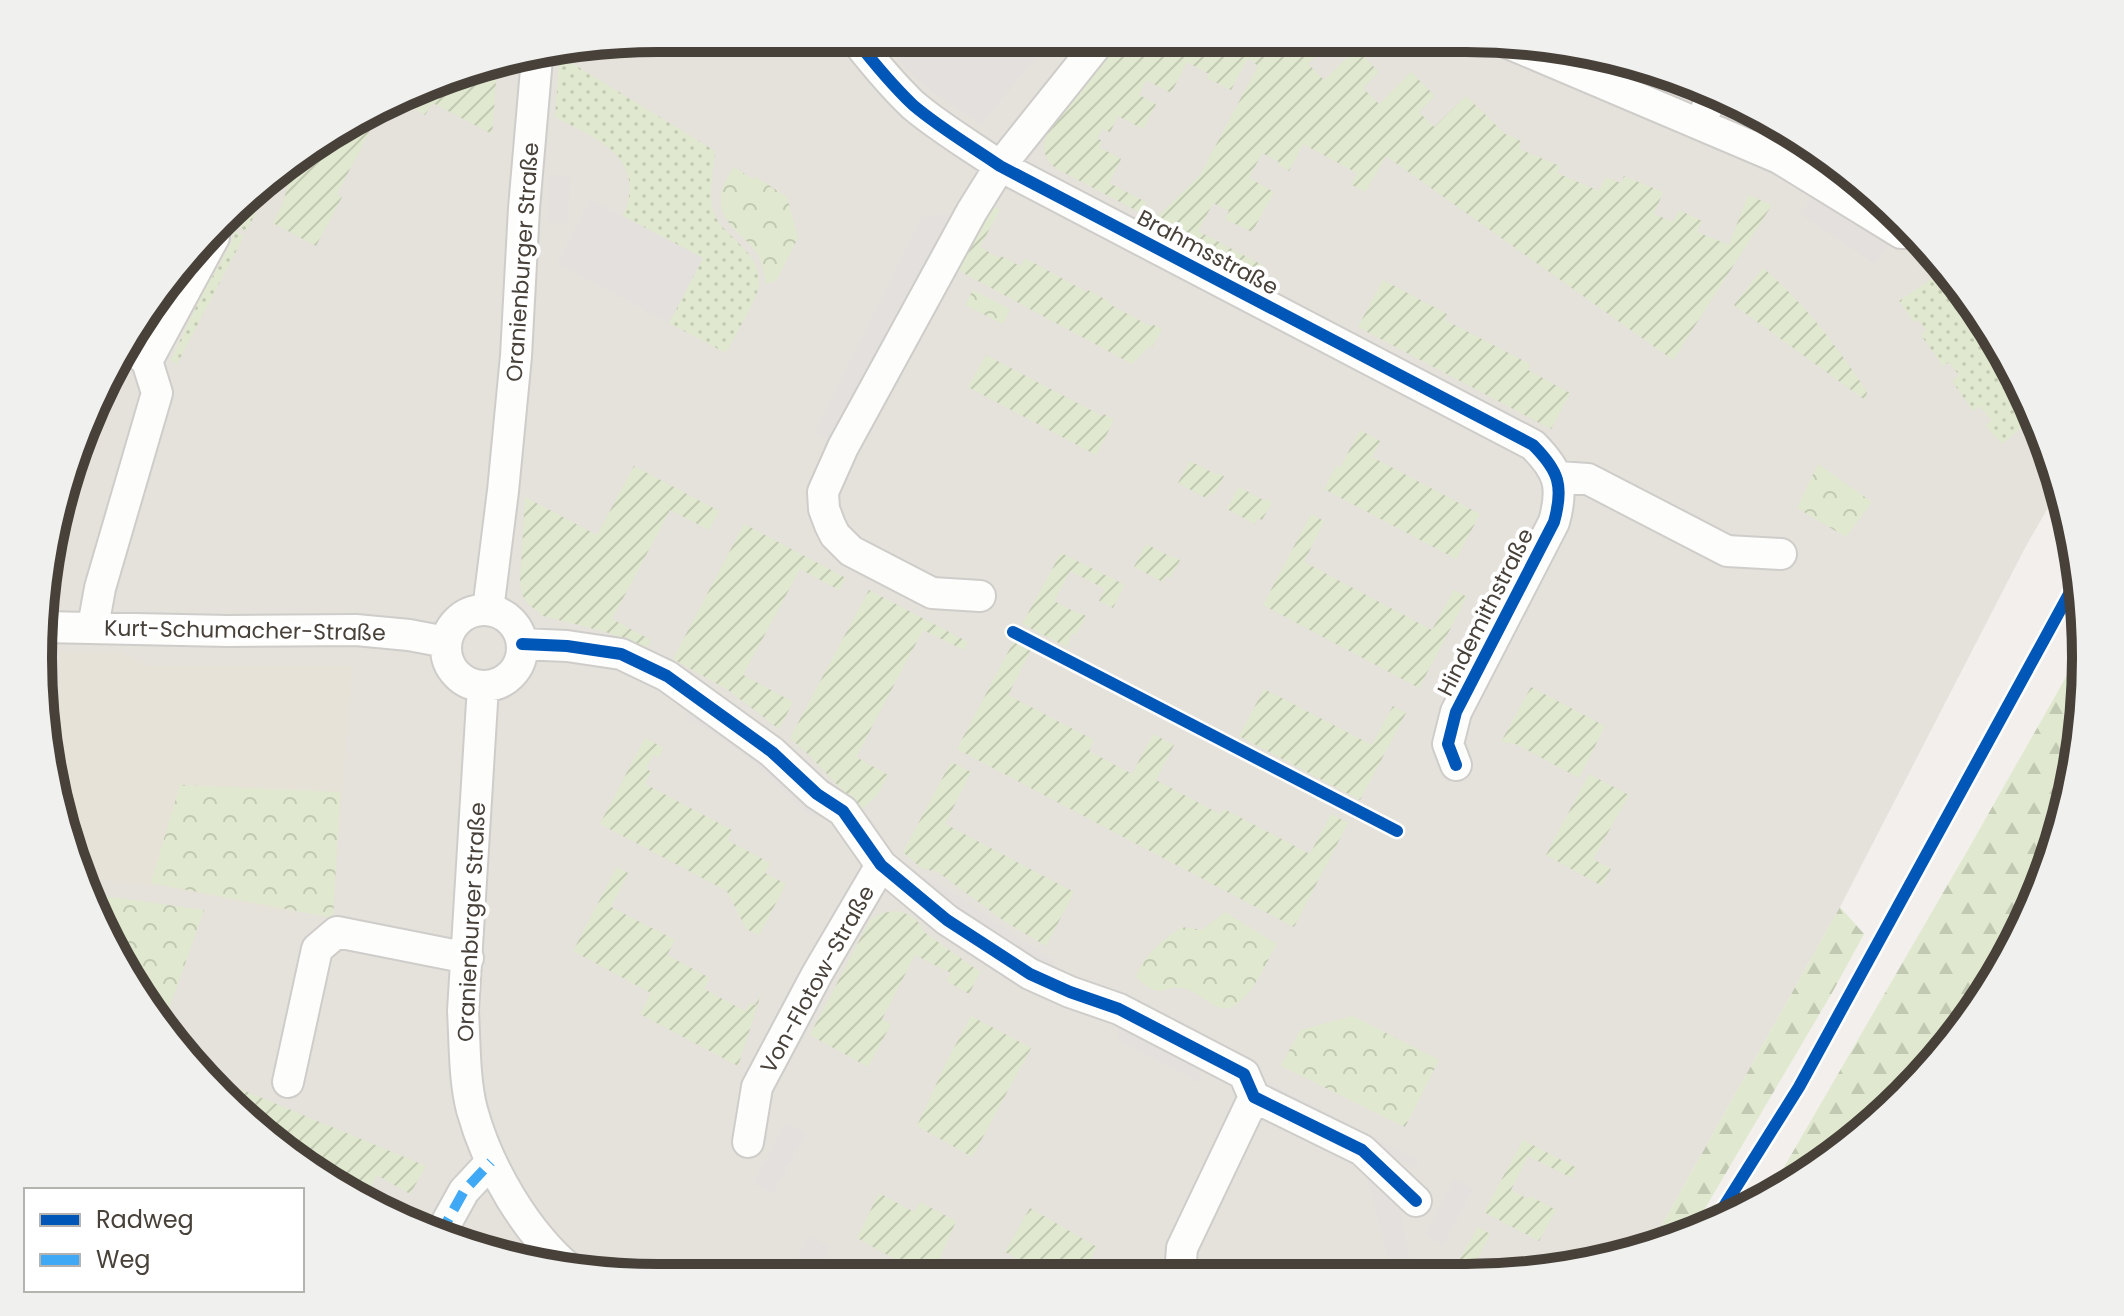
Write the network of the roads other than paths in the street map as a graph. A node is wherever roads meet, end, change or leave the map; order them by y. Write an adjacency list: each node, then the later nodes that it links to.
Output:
1 (865, 52): 7 (street, Brahmsstraße)
2 (1091, 52): 7 (street)
3 (1540, 56): 6 (street)
4 (536, 65): 14 (street, Oranienburger Straße)
5 (1709, 103): 6 (street)
6 (1700, 124): 8 (street)
7 (1000, 166): 11 (street, Brahmsstraße); 13 (street)
8 (1896, 230)
9 (191, 272): 10 (street)
10 (137, 353): 16 (street)
11 (1558, 477): 12 (street); 20 (street, Hindemithstraße)
12 (1781, 554)
13 (980, 596)
14 (488, 610): 17 (street); 18 (street)
15 (53, 627): 16 (street, Kurt-Schumacher-Straße)
16 (93, 627): 17 (street, Kurt-Schumacher-Straße)
17 (446, 642): 19 (street)
18 (522, 644): 19 (street); 21 (street)
19 (483, 686): 22 (street, Oranienburger Straße)
20 (1456, 765)
21 (881, 865): 24 (street); 25 (street, Von-Flotow-Straße)
22 (468, 958): 23 (street); 26 (street, Oranienburger Straße)
23 (288, 1082)
24 (1254, 1097): 27 (street); 30 (street)
25 (748, 1142)
26 (491, 1162): 28 (street); 29 (street, Oranienburger Straße)
27 (1416, 1201)
28 (445, 1225)
29 (556, 1255)
30 (1181, 1264)

